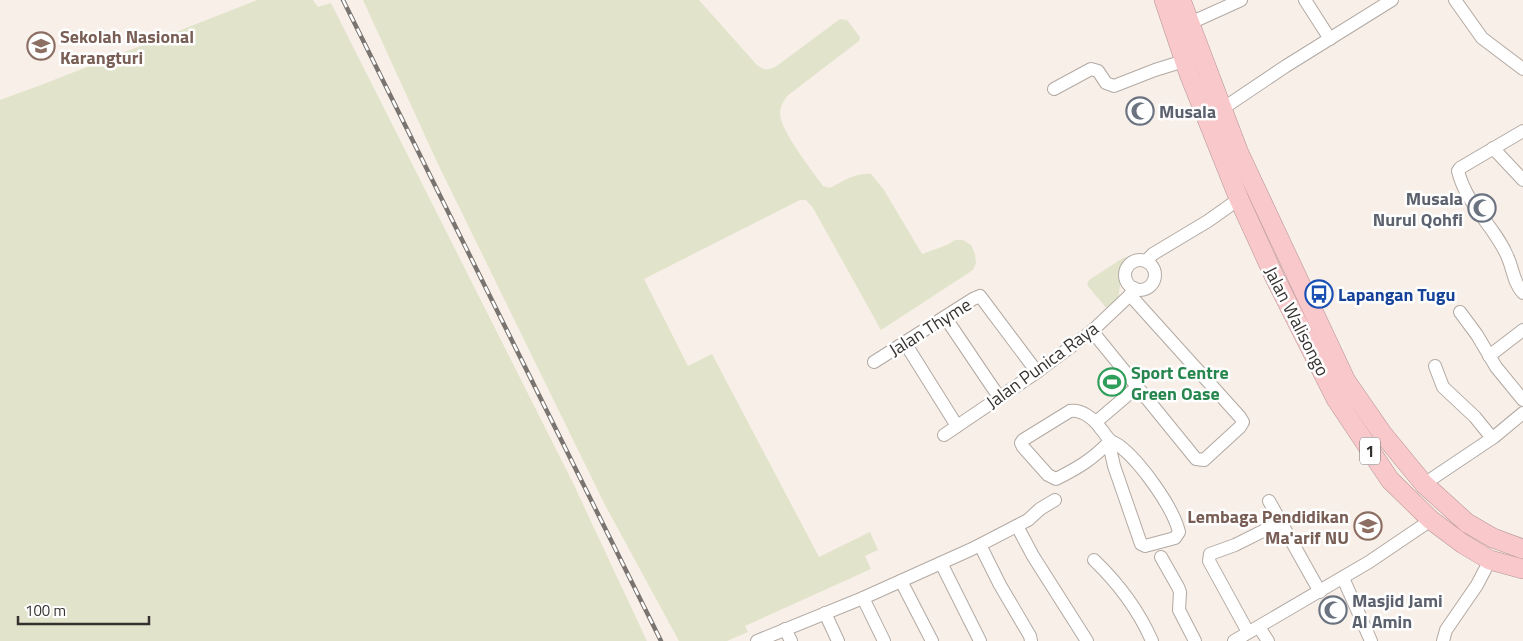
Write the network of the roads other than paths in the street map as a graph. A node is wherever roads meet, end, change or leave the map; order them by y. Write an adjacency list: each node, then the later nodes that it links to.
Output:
1 (1164, 0): 9 (highway, Jalan Walisongo / 1)
2 (1180, 0): 7 (highway, Jalan Walisongo / 1)
3 (1241, 0): 7 (street)
4 (1306, 0): 8 (street)
5 (1455, 0): 10 (street)
6 (1389, 1): 8 (street)
7 (1188, 24): 12 (highway, Jalan Walisongo / 1)
8 (1330, 39): 12 (street)
9 (1184, 61): 11 (street); 16 (highway, Jalan Walisongo / 1)
10 (1523, 69)
11 (1054, 89)
12 (1222, 109): 18 (highway, Jalan Walisongo / 1)
13 (1523, 131): 14 (street)
14 (1493, 148): 15 (street); 20 (street)
15 (1523, 180)
16 (1239, 199): 17 (street); 19 (highway, Jalan Walisongo / 1)
17 (1146, 261): 21 (street); 21 (street)
18 (1293, 269): 19 (highway); 41 (highway, Jalan Walisongo / 1)
19 (1275, 278): 44 (highway, Jalan Walisongo / 1)
20 (1520, 278): 22 (street)
21 (1132, 292): 26 (street, Jalan Punica Raya); 32 (street)
22 (1523, 293)
23 (1460, 312): 28 (street)
24 (945, 316): 27 (street, Jalan Thyme); 31 (street, Jalan Thyme); 33 (street)
25 (1523, 330): 28 (street)
26 (1092, 331): 31 (street, Jalan Punica Raya); 32 (street)
27 (905, 343): 29 (street, Jalan Thyme); 37 (street)
28 (1489, 356): 34 (street)
29 (874, 362)
30 (1435, 366): 39 (street)
31 (1038, 372): 33 (street, Jalan Punica Raya)
32 (1139, 389): 36 (street)
33 (1000, 398): 37 (street, Jalan Punica Raya)
34 (1523, 400)
35 (1523, 413): 39 (street)
36 (1098, 424): 40 (street); 40 (street)
37 (957, 426): 38 (street, Jalan Punica Raya)
38 (944, 435)
39 (1492, 438): 41 (street)
40 (1110, 441): 40 (street)
41 (1424, 484): 48 (highway, Jalan Walisongo / 1)
42 (1055, 500): 46 (street)
43 (1269, 500): 45 (street)
44 (1431, 520): 51 (highway, Jalan Walisongo / 1); 54 (street)
45 (1281, 522): 56 (street); 60 (street)
46 (1018, 526): 47 (street); 68 (street)
47 (980, 545): 52 (street); 67 (street)
48 (1523, 549)
49 (1161, 557): 70 (street)
50 (1094, 560): 69 (street)
51 (1490, 560): 53 (highway, Jalan Walisongo / 1); 74 (street)
52 (940, 563): 55 (street); 66 (street)
53 (1523, 569)
54 (1343, 578): 56 (street); 73 (street)
55 (901, 581): 57 (street); 65 (street)
56 (1320, 592): 60 (street)
57 (863, 598): 58 (street); 64 (street)
58 (825, 613): 59 (street); 63 (street)
59 (785, 629): 61 (street); 62 (street)
60 (1254, 630): 71 (street); 72 (street)
61 (757, 641)
62 (791, 641)
63 (838, 641)
64 (884, 641)
65 (932, 641)
66 (980, 641)
67 (1031, 641)
68 (1087, 641)
69 (1152, 641)
70 (1195, 641)
71 (1234, 641)
72 (1268, 641)
73 (1371, 641)
74 (1443, 641)

